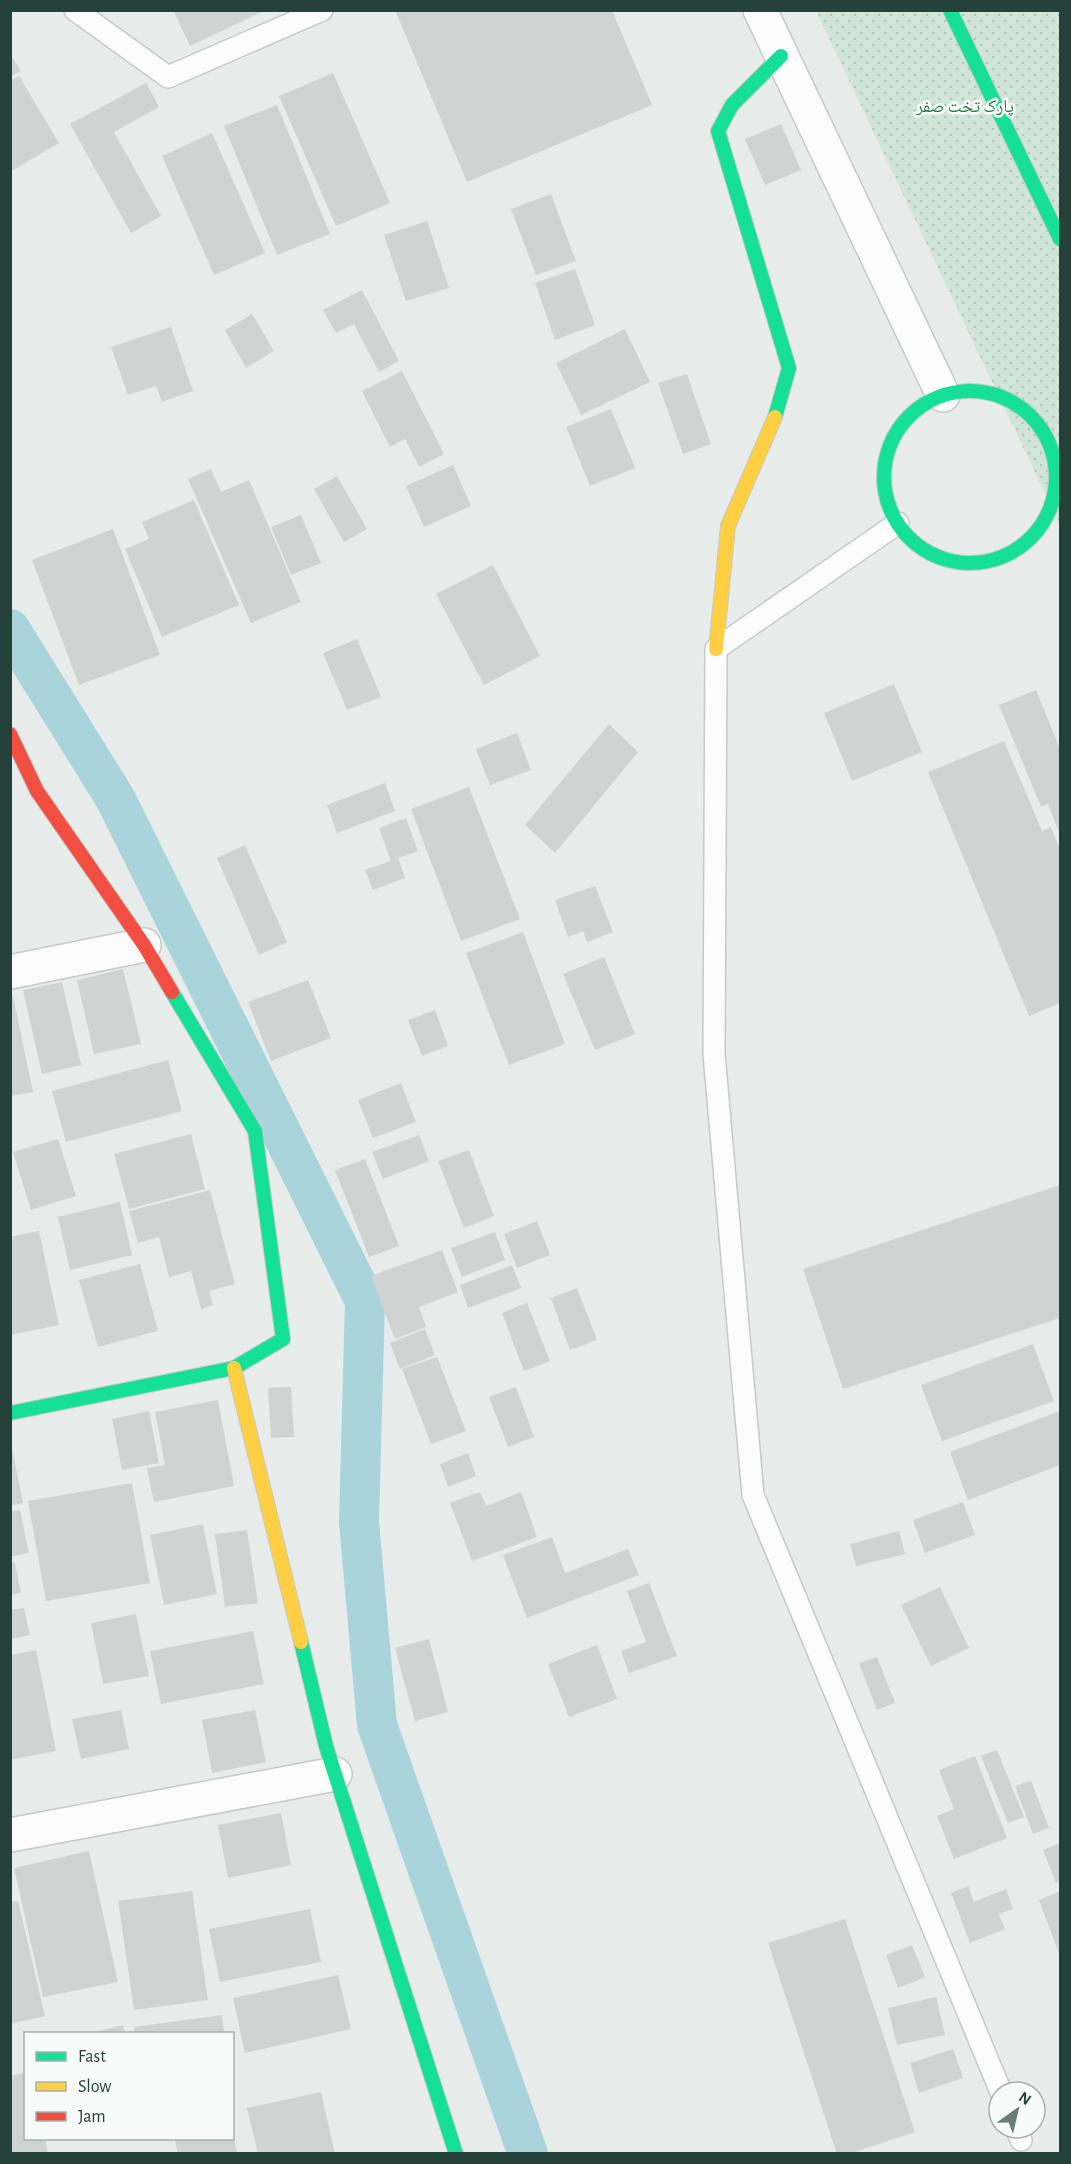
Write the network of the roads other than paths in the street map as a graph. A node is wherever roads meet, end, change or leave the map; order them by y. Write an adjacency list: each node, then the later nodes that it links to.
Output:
1 (75, 10): 2 (lane)
2 (322, 10)
3 (759, 10): 5 (street)
4 (950, 10): 6 (street)
5 (782, 56): 7 (street); 9 (street)
6 (1060, 239)
7 (943, 395): 8 (street); 8 (street)
8 (898, 523): 9 (lane)
9 (716, 649): 17 (lane)
10 (10, 734): 11 (street)
11 (144, 945): 12 (street); 13 (street)
12 (10, 972)
13 (234, 1368): 14 (street); 15 (street)
14 (10, 1413)
15 (335, 1774): 16 (street); 18 (street)
16 (10, 1835)
17 (996, 2080)
18 (456, 2154)

